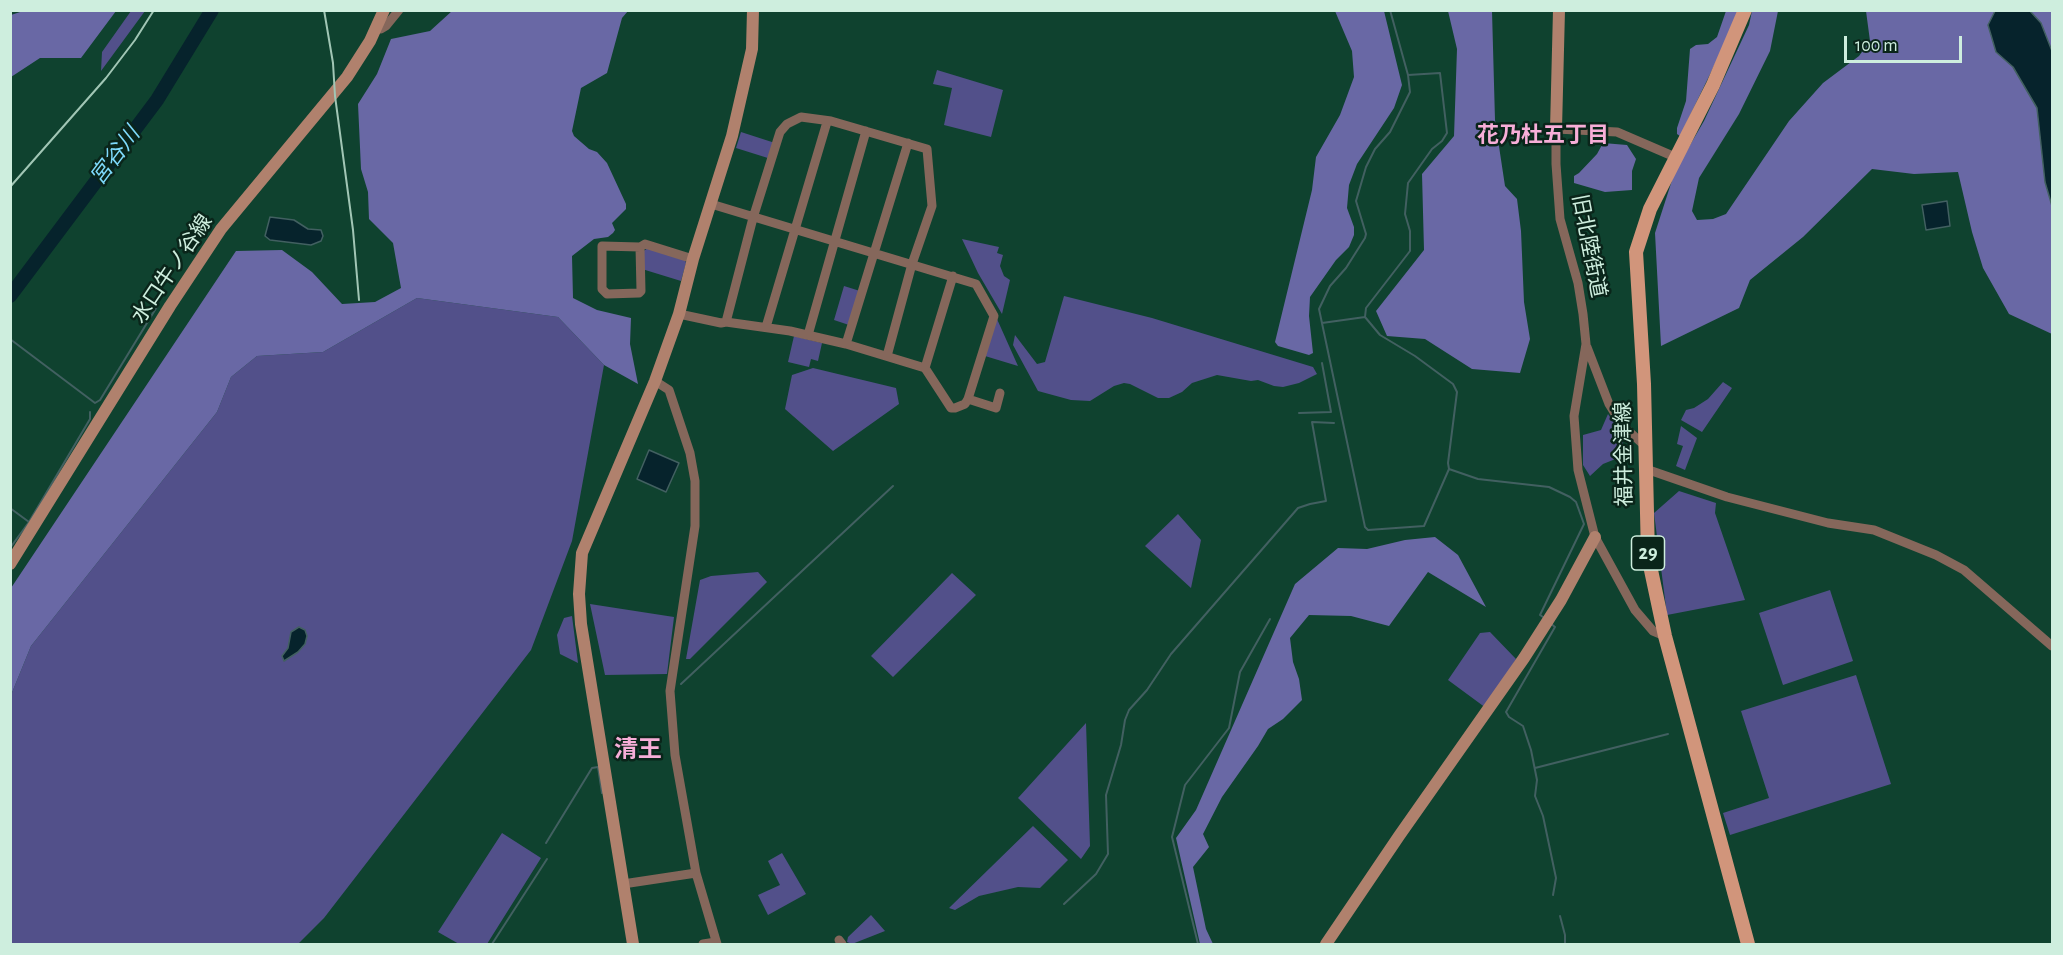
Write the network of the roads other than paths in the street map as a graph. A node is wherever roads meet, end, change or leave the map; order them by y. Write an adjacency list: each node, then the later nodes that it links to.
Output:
1 (384, 10): 6 (street, 水口牛ノ谷線)
2 (399, 10): 6 (street)
3 (753, 10): 12 (street)
4 (1559, 10): 8 (street, 旧北陸街道)
5 (1745, 10): 11 (main road, 福井金津線 / 29)
6 (376, 28): 35 (street, 水口牛ノ谷線)
7 (827, 122): 9 (street); 13 (street); 14 (street)
8 (1556, 129): 11 (street); 26 (street, 旧北陸街道)
9 (866, 131): 10 (street); 15 (street)
10 (908, 143): 17 (street); 19 (street)
11 (1675, 157): 32 (main road, 福井金津線 / 29)
12 (711, 204): 13 (street); 18 (street)
13 (753, 218): 14 (street); 22 (street)
14 (794, 229): 15 (street); 23 (street)
15 (834, 242): 17 (street); 24 (street)
16 (640, 247): 16 (street); 18 (street)
17 (874, 253): 19 (street); 25 (street)
18 (693, 259): 21 (street)
19 (912, 264): 20 (street); 27 (street)
20 (953, 276): 28 (street); 31 (street)
21 (679, 314): 22 (street); 29 (street)
22 (726, 322): 23 (street)
23 (766, 327): 24 (street)
24 (808, 335): 25 (street)
25 (846, 344): 27 (street)
26 (1586, 344): 32 (street, 旧北陸街道); 34 (street, 旧北陸街道)
27 (887, 356): 28 (street)
28 (925, 368): 31 (street)
29 (655, 381): 38 (street); 39 (street)
30 (1000, 393): 31 (street)
31 (968, 399)
32 (1645, 446): 33 (main road, 福井金津線 / 29)
33 (1646, 469): 36 (main road, 福井金津線 / 29); 37 (street)
34 (1595, 537): 36 (street, 旧北陸街道); 43 (street)
35 (10, 564)
36 (1665, 636): 44 (main road, 福井金津線 / 29)
37 (2052, 646)
38 (696, 873): 39 (street); 40 (street)
39 (623, 884): 41 (street)
40 (716, 943): 42 (street)
41 (633, 945)
42 (703, 945)
43 (1326, 945)
44 (1748, 945)

